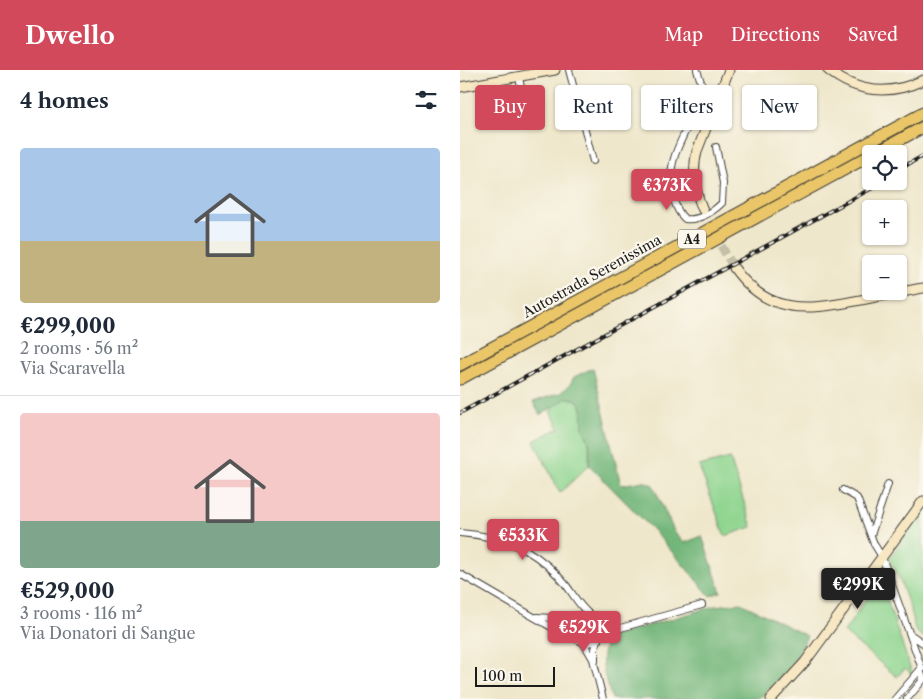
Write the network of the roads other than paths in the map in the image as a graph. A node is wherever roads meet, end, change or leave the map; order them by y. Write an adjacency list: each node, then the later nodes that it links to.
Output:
1 (555, 70): 6 (street)
2 (569, 70): 15 (street)
3 (697, 70): 13 (street)
4 (729, 70): 16 (street)
5 (828, 70): 7 (street)
6 (519, 77): 8 (street); 9 (street)
7 (923, 80)
8 (521, 85)
9 (460, 87)
10 (923, 113): 19 (highway, Autostrada Serenissima / A4)
11 (923, 127): 12 (highway, Autostrada Serenissima / A4)
12 (889, 145)
13 (716, 147)
14 (862, 159): 20 (highway, Autostrada Serenissima / A4)
15 (593, 161)
16 (703, 210)
17 (734, 268): 18 (street)
18 (923, 288)
19 (460, 365)
20 (460, 379)
21 (888, 484): 25 (street)
22 (843, 490): 25 (street)
23 (923, 501): 26 (street)
24 (460, 533): 28 (street)
25 (871, 536): 26 (street)
26 (882, 557): 34 (street); 42 (street)
27 (460, 574): 30 (street)
28 (578, 604): 31 (street); 32 (street); 32 (street)
29 (702, 605): 33 (street)
30 (529, 614): 31 (street); 35 (street)
31 (570, 616): 32 (street)
32 (583, 616): 33 (street); 35 (street)
33 (600, 634): 35 (street); 38 (street)
34 (910, 634): 36 (street); 37 (street)
35 (581, 641): 38 (street)
36 (923, 643)
37 (920, 655): 39 (street)
38 (595, 667): 41 (street)
39 (922, 668): 40 (street); 43 (street)
40 (923, 679): 44 (street)
41 (603, 699)
42 (771, 699)
43 (896, 699)
44 (907, 699)

